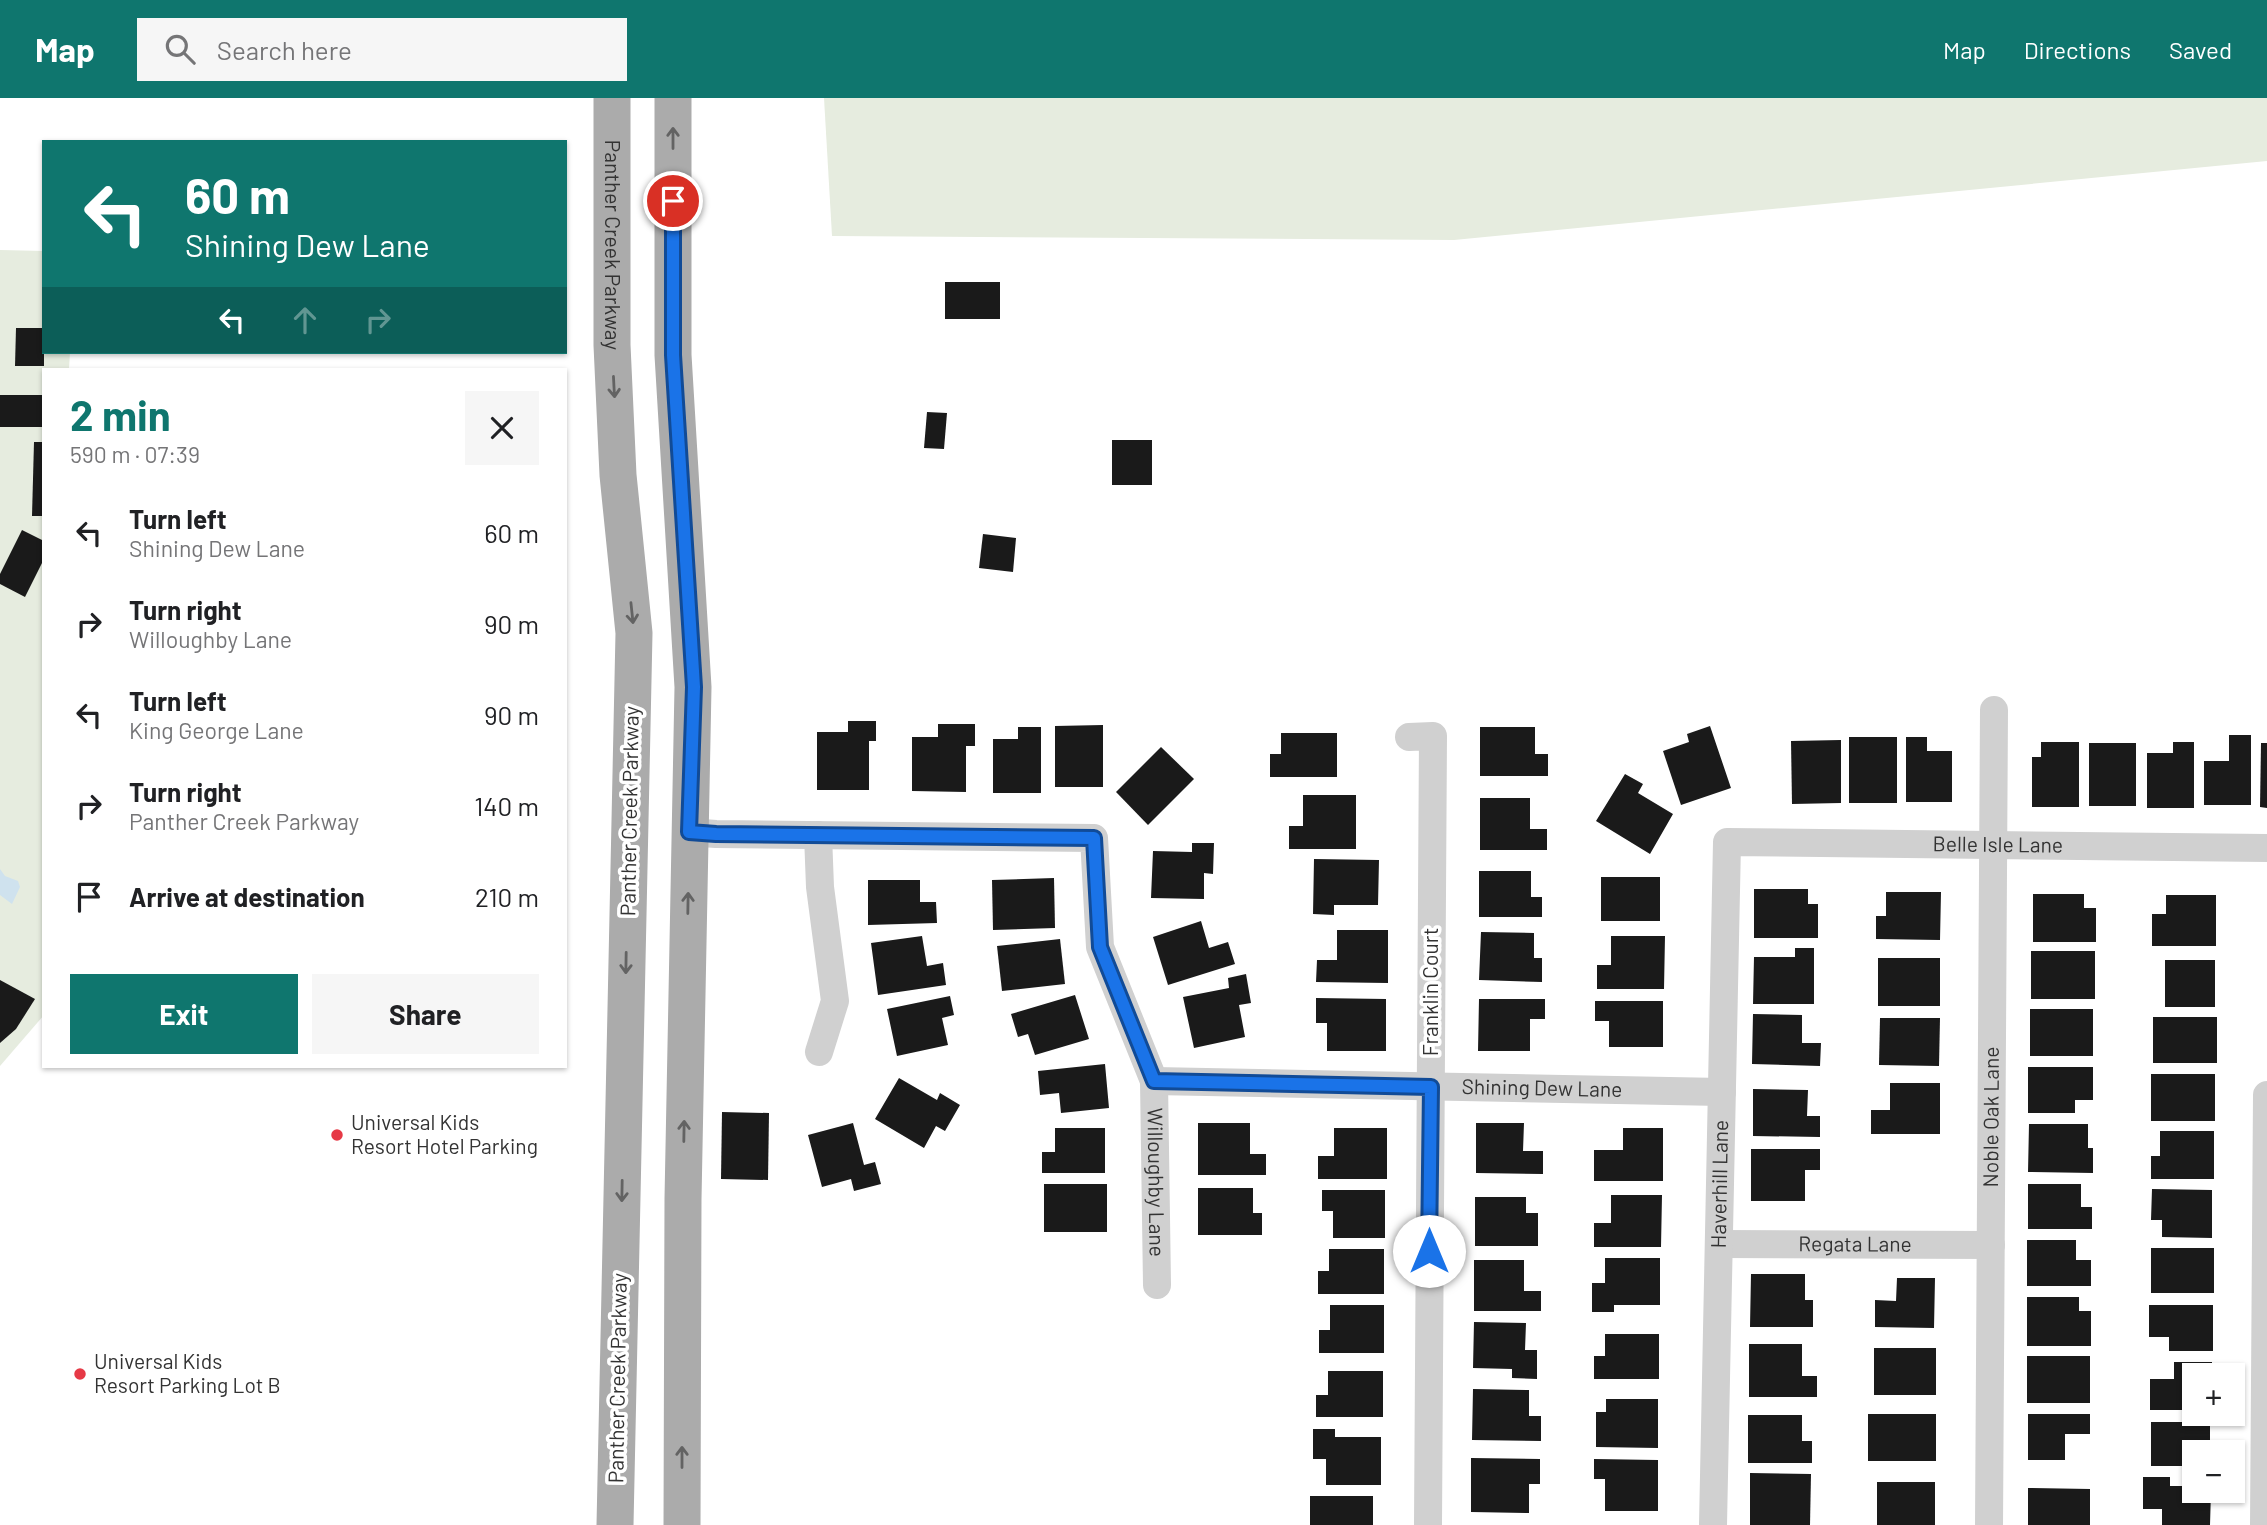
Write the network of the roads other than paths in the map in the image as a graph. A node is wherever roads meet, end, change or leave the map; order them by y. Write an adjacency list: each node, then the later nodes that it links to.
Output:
1 (612, 98): 5 (main road, Panther Creek Parkway, one-way to 5)
2 (673, 98): 6 (main road, one-way to 2)
3 (1994, 710): 9 (street, Noble Oak Lane)
4 (1409, 737): 13 (street, Franklin Court)
5 (629, 828): 6 (main road); 19 (main road, Panther Creek Parkway, one-way to 19)
6 (689, 832): 7 (street); 20 (main road, one-way to 6)
7 (818, 835): 11 (street); 12 (street, Willoughby Lane)
8 (1727, 842): 9 (street, Belle Isle Lane); 14 (street, Haverhill Lane)
9 (1993, 845): 10 (street, Belle Isle Lane); 17 (street, Noble Oak Lane)
10 (2267, 848)
11 (819, 1052)
12 (1154, 1081): 13 (street, Shining Dew Lane); 18 (street, Willoughby Lane)
13 (1431, 1087): 14 (street, Shining Dew Lane); 21 (street, Franklin Court)
14 (1722, 1092): 16 (street, Haverhill Lane)
15 (2267, 1095): 24 (street)
16 (1719, 1244): 17 (street, Regata Lane); 22 (street, Haverhill Lane)
17 (1991, 1245): 23 (street, Noble Oak Lane)
18 (1157, 1285)
19 (615, 1525)
20 (681, 1525)
21 (1427, 1525)
22 (1713, 1525)
23 (1989, 1525)
24 (2264, 1525)

